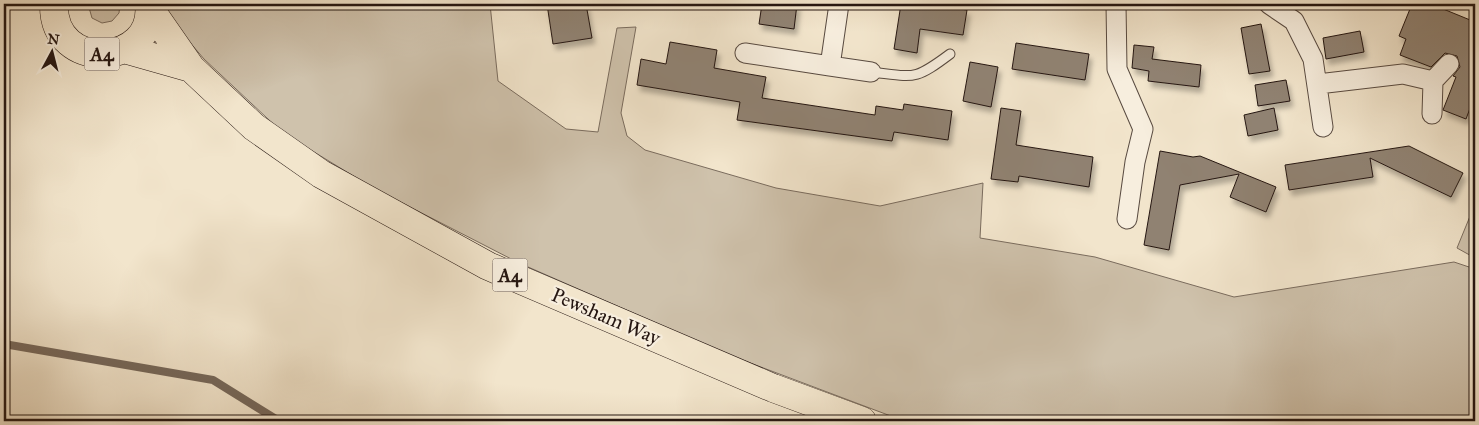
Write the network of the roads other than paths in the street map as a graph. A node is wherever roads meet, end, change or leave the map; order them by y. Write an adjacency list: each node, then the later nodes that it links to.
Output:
1 (839, 4): 10 (street)
2 (1116, 4): 17 (street)
3 (1269, 4): 14 (street)
4 (149, 6): 6 (main road, A4); 11 (main road, Pewsham Way / A4)
5 (51, 7): 6 (main road, A4)
6 (124, 49): 11 (main road, Pewsham Way / A4)
7 (745, 53): 10 (street)
8 (950, 54): 12 (lane)
9 (1449, 64): 13 (street)
10 (830, 66): 12 (street)
11 (191, 68): 18 (main road, Pewsham Way / A4)
12 (871, 72)
13 (1433, 81): 14 (street); 15 (street)
14 (1318, 84): 16 (street)
15 (1432, 114)
16 (1323, 128)
17 (1127, 219)
18 (862, 421)

